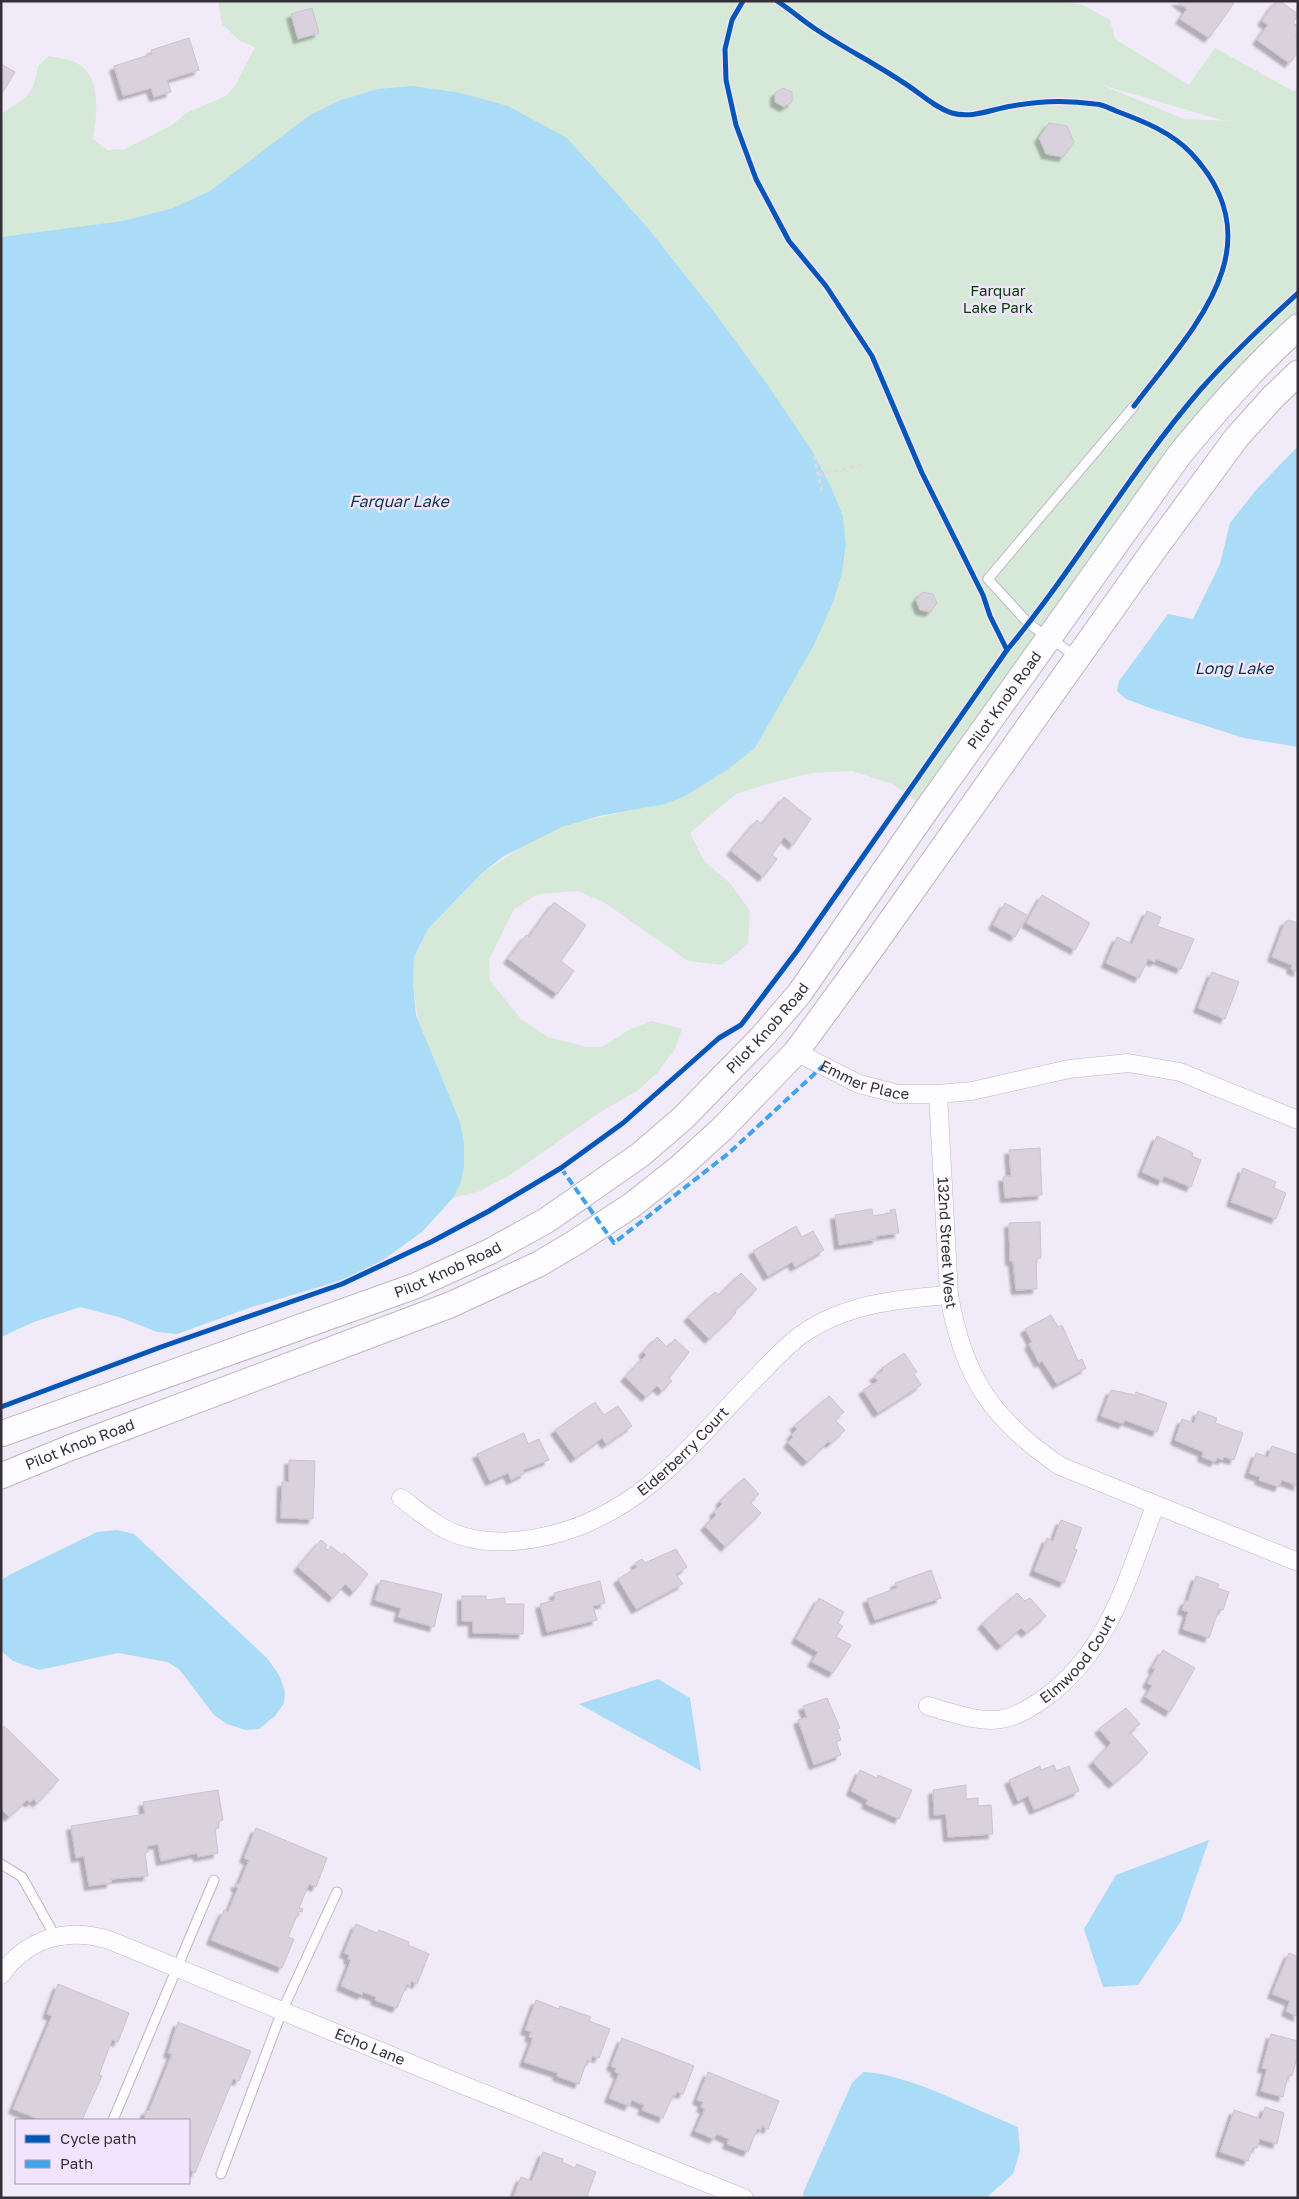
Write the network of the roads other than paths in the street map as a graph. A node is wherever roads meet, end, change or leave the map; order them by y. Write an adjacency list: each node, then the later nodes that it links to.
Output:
1 (1298, 327): 4 (main road, Pilot Knob Road)
2 (1298, 373): 5 (main road, Pilot Knob Road)
3 (1134, 406): 4 (lane)
4 (1049, 637): 5 (lane); 6 (main road, Pilot Knob Road)
5 (1078, 658): 7 (main road, Pilot Knob Road)
6 (762, 1037): 7 (main road); 11 (main road, Pilot Knob Road)
7 (796, 1052): 8 (street, Emmer Place); 12 (main road, Pilot Knob Road)
8 (938, 1094): 9 (street); 10 (street, 132nd Street West)
9 (1298, 1120)
10 (948, 1295): 13 (street, Elderberry Court); 14 (street, 132nd Street West)
11 (1, 1434)
12 (1, 1476)
13 (401, 1498)
14 (1155, 1506): 15 (street, 132nd Street West); 16 (street, Elmwood Court)
15 (1298, 1562)
16 (928, 1706)
17 (1, 1864): 20 (lane)
18 (214, 1880): 21 (lane)
19 (337, 1892): 23 (lane)
20 (55, 1936): 21 (street, Echo Lane); 22 (street, Echo Lane)
21 (177, 1968): 23 (street, Echo Lane); 24 (lane)
22 (1, 1975)
23 (282, 2011): 25 (lane); 26 (street, Echo Lane)
24 (113, 2119)
25 (221, 2174)
26 (744, 2198)

